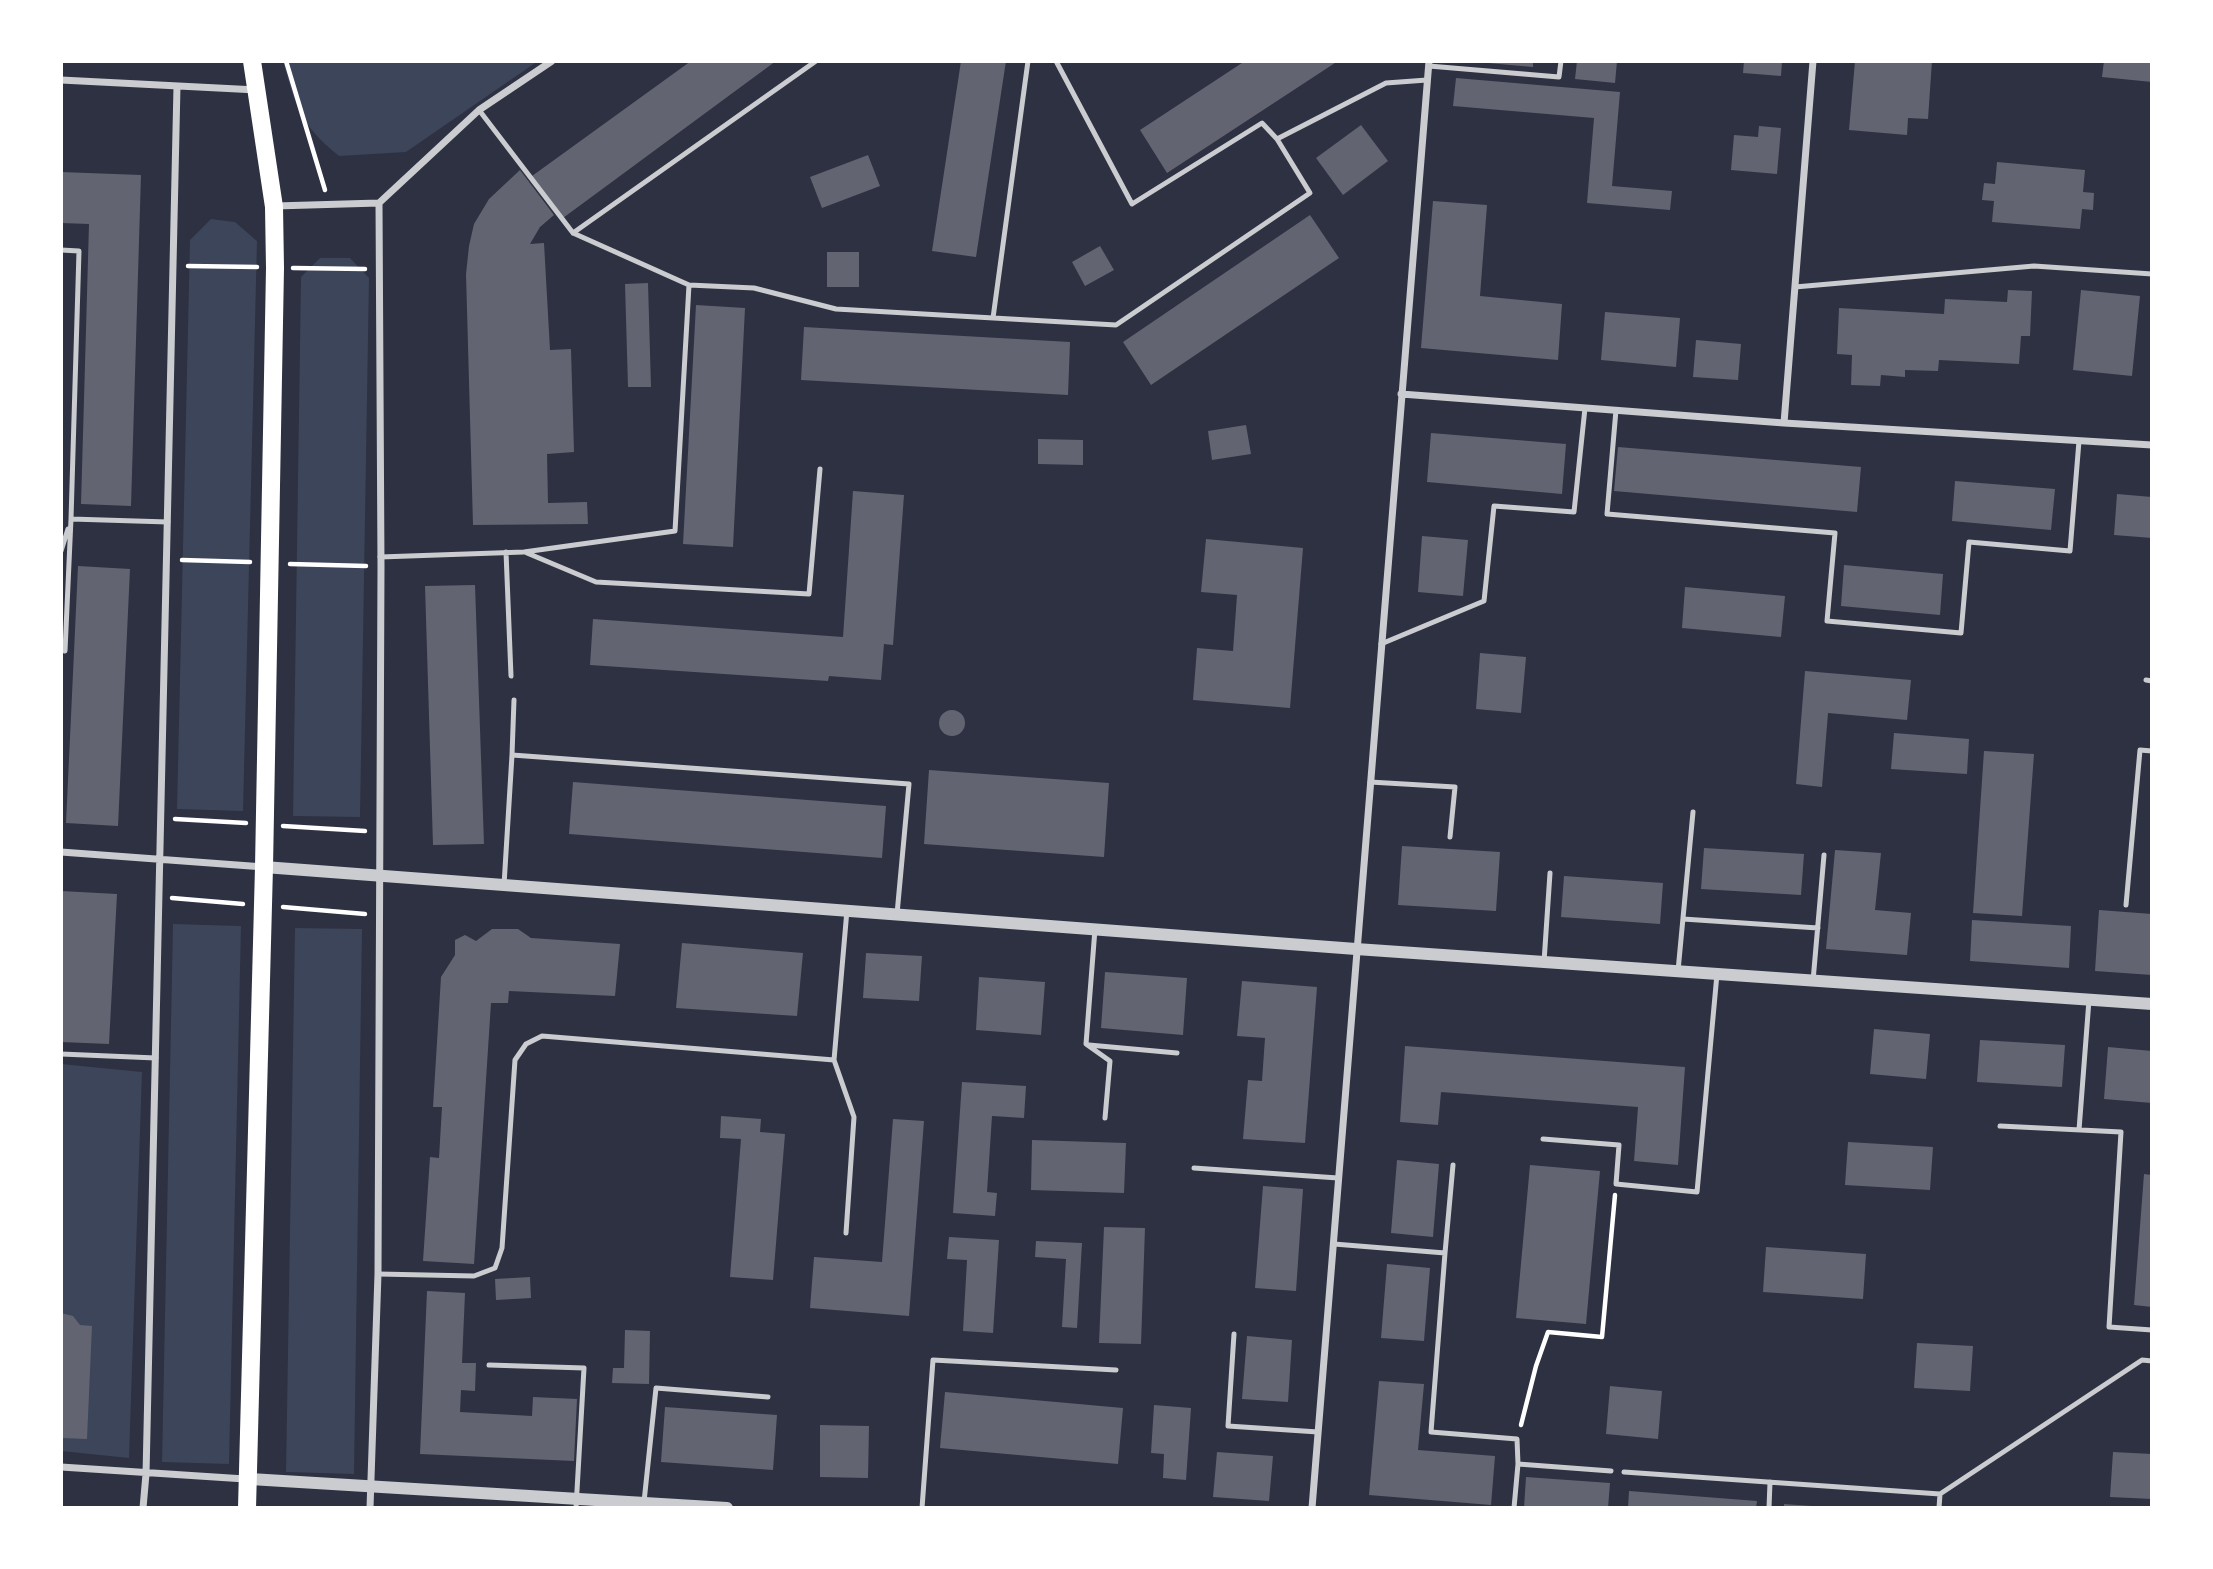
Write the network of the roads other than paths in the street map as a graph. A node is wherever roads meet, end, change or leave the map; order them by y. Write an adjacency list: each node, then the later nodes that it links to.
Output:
1 (252, 61): 12 (main road)
2 (552, 61): 13 (street)
3 (816, 61): 17 (lane)
4 (1028, 61): 22 (lane)
5 (1056, 61): 14 (lane)
6 (1560, 61): 8 (lane)
7 (1813, 61): 21 (street)
8 (1429, 64): 10 (street)
9 (61, 80): 11 (street)
10 (1427, 80): 14 (lane); 23 (street)
11 (177, 86): 12 (street); 31 (street)
12 (257, 90): 16 (main road)
13 (480, 110): 15 (street); 17 (lane)
14 (1277, 139): 22 (lane)
15 (379, 203): 16 (street); 35 (street)
16 (274, 206): 48 (main road)
17 (573, 233): 20 (lane)
18 (61, 250): 30 (lane)
19 (2152, 274): 21 (lane)
20 (689, 285): 22 (lane); 34 (lane)
21 (1795, 287): 26 (street)
22 (993, 318)
23 (1401, 394): 24 (street); 36 (street)
24 (1585, 408): 25 (street); 36 (lane)
25 (1616, 410): 26 (street); 27 (lane)
26 (1784, 423): 27 (street)
27 (2079, 441): 28 (street)
28 (2152, 445)
29 (820, 469): 34 (lane)
30 (71, 519): 31 (lane); 32 (lane); 37 (lane)
31 (168, 522): 47 (street)
32 (61, 551)
33 (506, 552): 34 (lane); 35 (lane); 38 (lane)
34 (524, 552)
35 (380, 557): 50 (street)
36 (1381, 644): 42 (street)
37 (65, 651)
38 (511, 676)
39 (514, 700): 41 (lane)
40 (2152, 751): 52 (lane)
41 (512, 755): 51 (lane); 54 (lane)
42 (1370, 782): 44 (lane); 58 (street)
43 (1693, 812): 55 (lane)
44 (1450, 837)
45 (61, 852): 47 (street)
46 (1824, 855): 56 (lane)
47 (161, 860): 48 (street); 68 (street)
48 (264, 867): 50 (street); 93 (main road)
49 (1550, 873): 59 (lane)
50 (380, 875): 51 (street); 80 (street)
51 (504, 885): 53 (street)
52 (2126, 905)
53 (847, 910): 54 (street); 69 (lane)
54 (897, 914): 57 (street)
55 (1683, 919): 56 (lane); 60 (lane)
56 (1818, 928): 62 (lane)
57 (1095, 929): 58 (street); 65 (lane)
58 (1356, 949): 59 (street); 76 (street)
59 (1544, 962): 60 (street)
60 (1678, 971): 61 (street)
61 (1717, 974): 62 (street); 73 (lane)
62 (1813, 981): 63 (street)
63 (2089, 1000): 64 (street); 72 (lane)
64 (2152, 1004)
65 (1086, 1044): 66 (lane); 70 (lane)
66 (1177, 1053)
67 (61, 1054): 68 (lane)
68 (157, 1058): 92 (street)
69 (834, 1060): 77 (lane); 80 (lane)
70 (1105, 1118)
71 (2000, 1126): 72 (lane)
72 (2079, 1130): 81 (lane)
73 (1543, 1139)
74 (1453, 1165): 79 (lane)
75 (1194, 1168): 76 (lane)
76 (1338, 1178): 78 (street)
77 (846, 1233)
78 (1334, 1244): 79 (lane); 87 (street)
79 (1445, 1253): 88 (lane)
80 (378, 1275): 95 (street)
81 (2152, 1330)
82 (1234, 1334): 87 (lane)
83 (2152, 1361): 96 (lane)
84 (489, 1365): 98 (lane)
85 (1116, 1370): 104 (lane)
86 (768, 1397): 97 (lane)
87 (1318, 1432): 105 (street)
88 (1517, 1464): 90 (lane); 106 (lane)
89 (61, 1467): 92 (street)
90 (1611, 1471)
91 (1624, 1472): 94 (lane)
92 (146, 1474): 93 (street); 100 (street)
93 (250, 1479): 95 (street); 101 (main road)
94 (1770, 1482): 96 (lane); 107 (lane)
95 (372, 1486): 98 (street); 102 (street)
96 (1940, 1494): 108 (lane)
97 (644, 1502): 98 (street); 99 (street)
98 (576, 1503)
99 (706, 1507): 103 (street)
100 (144, 1508)
101 (247, 1508)
102 (370, 1508)
103 (727, 1508)
104 (922, 1508)
105 (1312, 1508)
106 (1514, 1508)
107 (1769, 1508)
108 (1939, 1508)

